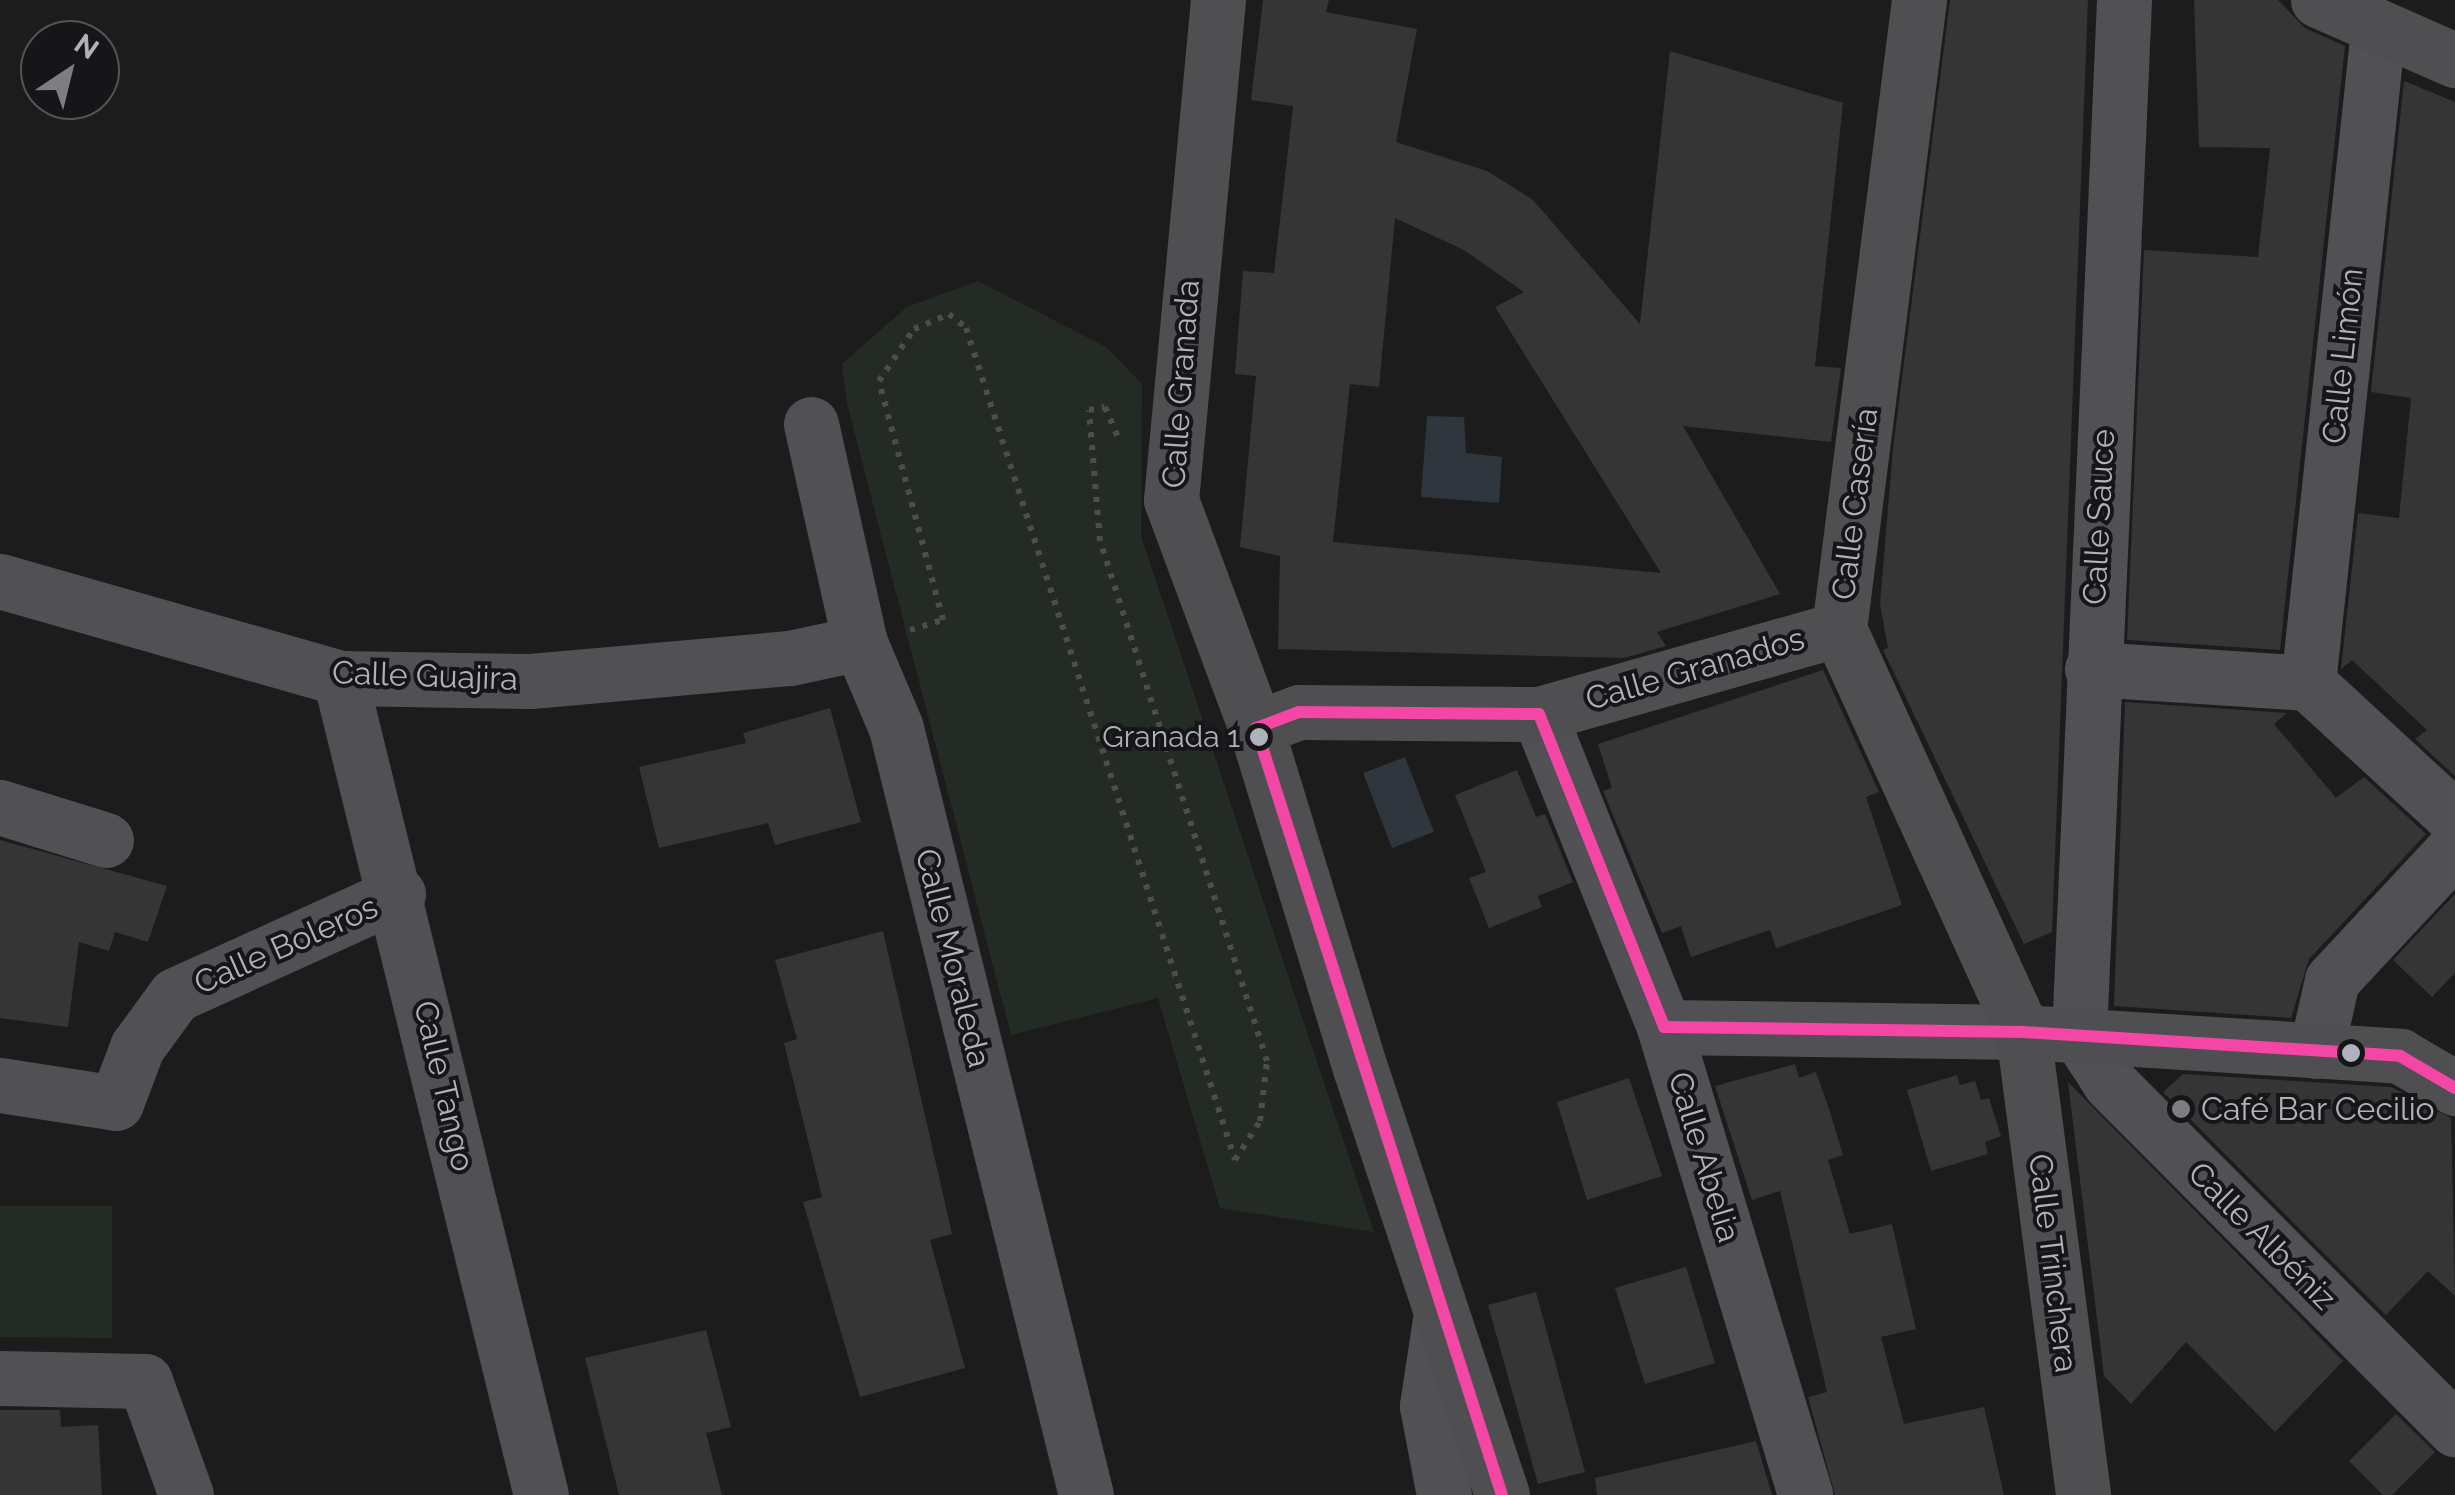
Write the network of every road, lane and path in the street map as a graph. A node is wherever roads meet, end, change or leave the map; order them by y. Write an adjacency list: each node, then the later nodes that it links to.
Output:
1 (1218, 0): 16 (street, Calle Granada)
2 (1919, 0): 10 (street, Calle Casería)
3 (2124, 0): 12 (street, Calle Sauce)
4 (2318, 0): 5 (street)
5 (2378, 30): 6 (street); 14 (street, Calle Limón)
6 (2455, 60)
7 (811, 424): 11 (street, Calle Moraleda)
8 (1123, 451): 11 (path)
9 (0, 581): 13 (street, Calle Guajira)
10 (1839, 628): 15 (street, Calle Granados); 23 (street, Calle Casería)
11 (883, 637): 13 (street, Calle Guajira); 33 (street, Calle Moraleda)
12 (2092, 669): 14 (street); 24 (street, Calle Sauce)
13 (340, 678): 21 (street, Calle Tango)
14 (2308, 683): 18 (street)
15 (1540, 714): 16 (street, Calle Granados); 22 (street, Calle Abelia)
16 (1256, 728): 28 (street, Calle Granada)
17 (0, 807): 19 (street)
18 (2455, 818)
19 (106, 840)
20 (2455, 848): 25 (street)
21 (398, 894): 26 (street, Calle Boleros); 32 (street, Calle Tango)
22 (1664, 1027): 23 (street); 36 (street, Calle Abelia)
23 (2023, 1032): 24 (street); 37 (street, Calle Trinchera)
24 (2079, 1035): 25 (street); 30 (street, Calle Albéniz)
25 (2316, 1051): 27 (street)
26 (0, 1085)
27 (2455, 1088)
28 (1441, 1313): 34 (street); 35 (street, Calle Granada)
29 (0, 1378): 31 (street)
30 (2455, 1429)
31 (186, 1495)
32 (541, 1495)
33 (1086, 1495)
34 (1444, 1495)
35 (1502, 1495)
36 (1805, 1495)
37 (2082, 1495)

